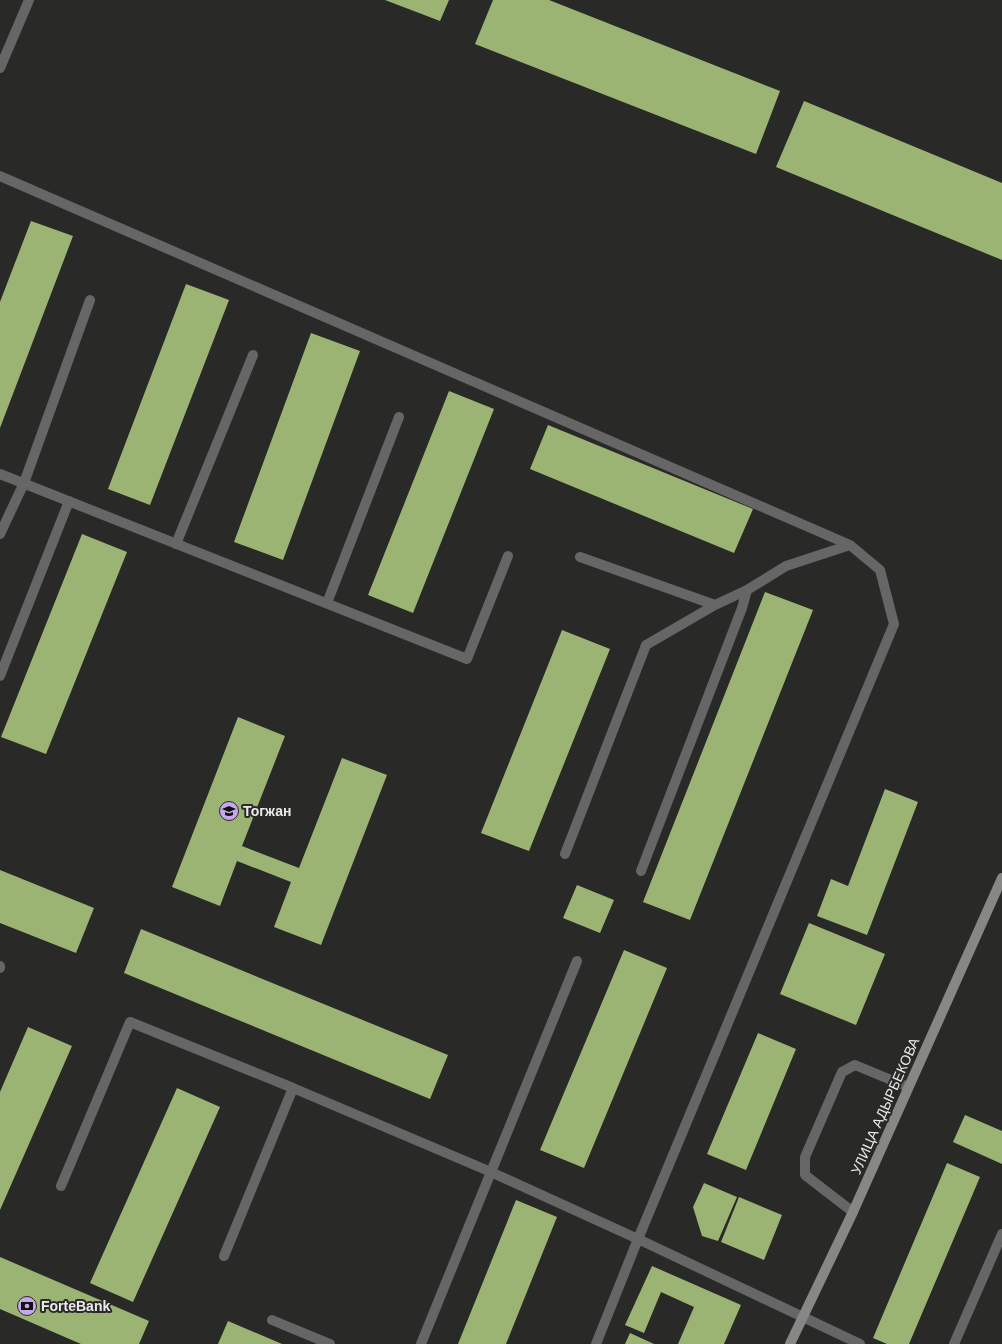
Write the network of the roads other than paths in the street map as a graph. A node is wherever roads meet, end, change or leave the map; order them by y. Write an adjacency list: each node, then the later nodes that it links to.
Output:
1 (29, 0): 2 (lane)
2 (0, 68)
3 (0, 176): 12 (lane)
4 (90, 300): 8 (lane)
5 (253, 355): 11 (lane)
6 (399, 417): 16 (lane)
7 (0, 474): 8 (lane)
8 (24, 484): 9 (lane); 10 (lane)
9 (69, 501): 11 (lane); 18 (lane)
10 (0, 534)
11 (176, 544): 16 (lane)
12 (850, 545): 15 (lane); 29 (lane)
13 (508, 556): 16 (lane)
14 (580, 557): 17 (lane)
15 (747, 590): 17 (lane); 20 (lane)
16 (328, 603)
17 (715, 605): 19 (lane)
18 (0, 676)
19 (565, 854)
20 (641, 871)
21 (1002, 878): 23 (main road, УЛИЦА АДЫРБЕКОВА)
22 (577, 961): 25 (lane)
23 (908, 1087): 27 (main road, УЛИЦА АДЫРБЕКОВА); 27 (lane)
24 (293, 1088): 25 (lane); 26 (lane); 30 (lane)
25 (491, 1172): 29 (lane); 34 (lane)
26 (60, 1186)
27 (853, 1212): 31 (main road, УЛИЦА АДЫРБЕКОВА)
28 (1002, 1234): 38 (lane)
29 (638, 1239): 31 (lane); 35 (lane)
30 (224, 1256)
31 (803, 1318): 36 (main road, УЛИЦА АДЫРБЕКОВА); 37 (lane)
32 (272, 1320): 33 (lane)
33 (330, 1344)
34 (421, 1344)
35 (596, 1344)
36 (790, 1344)
37 (860, 1344)
38 (954, 1344)

